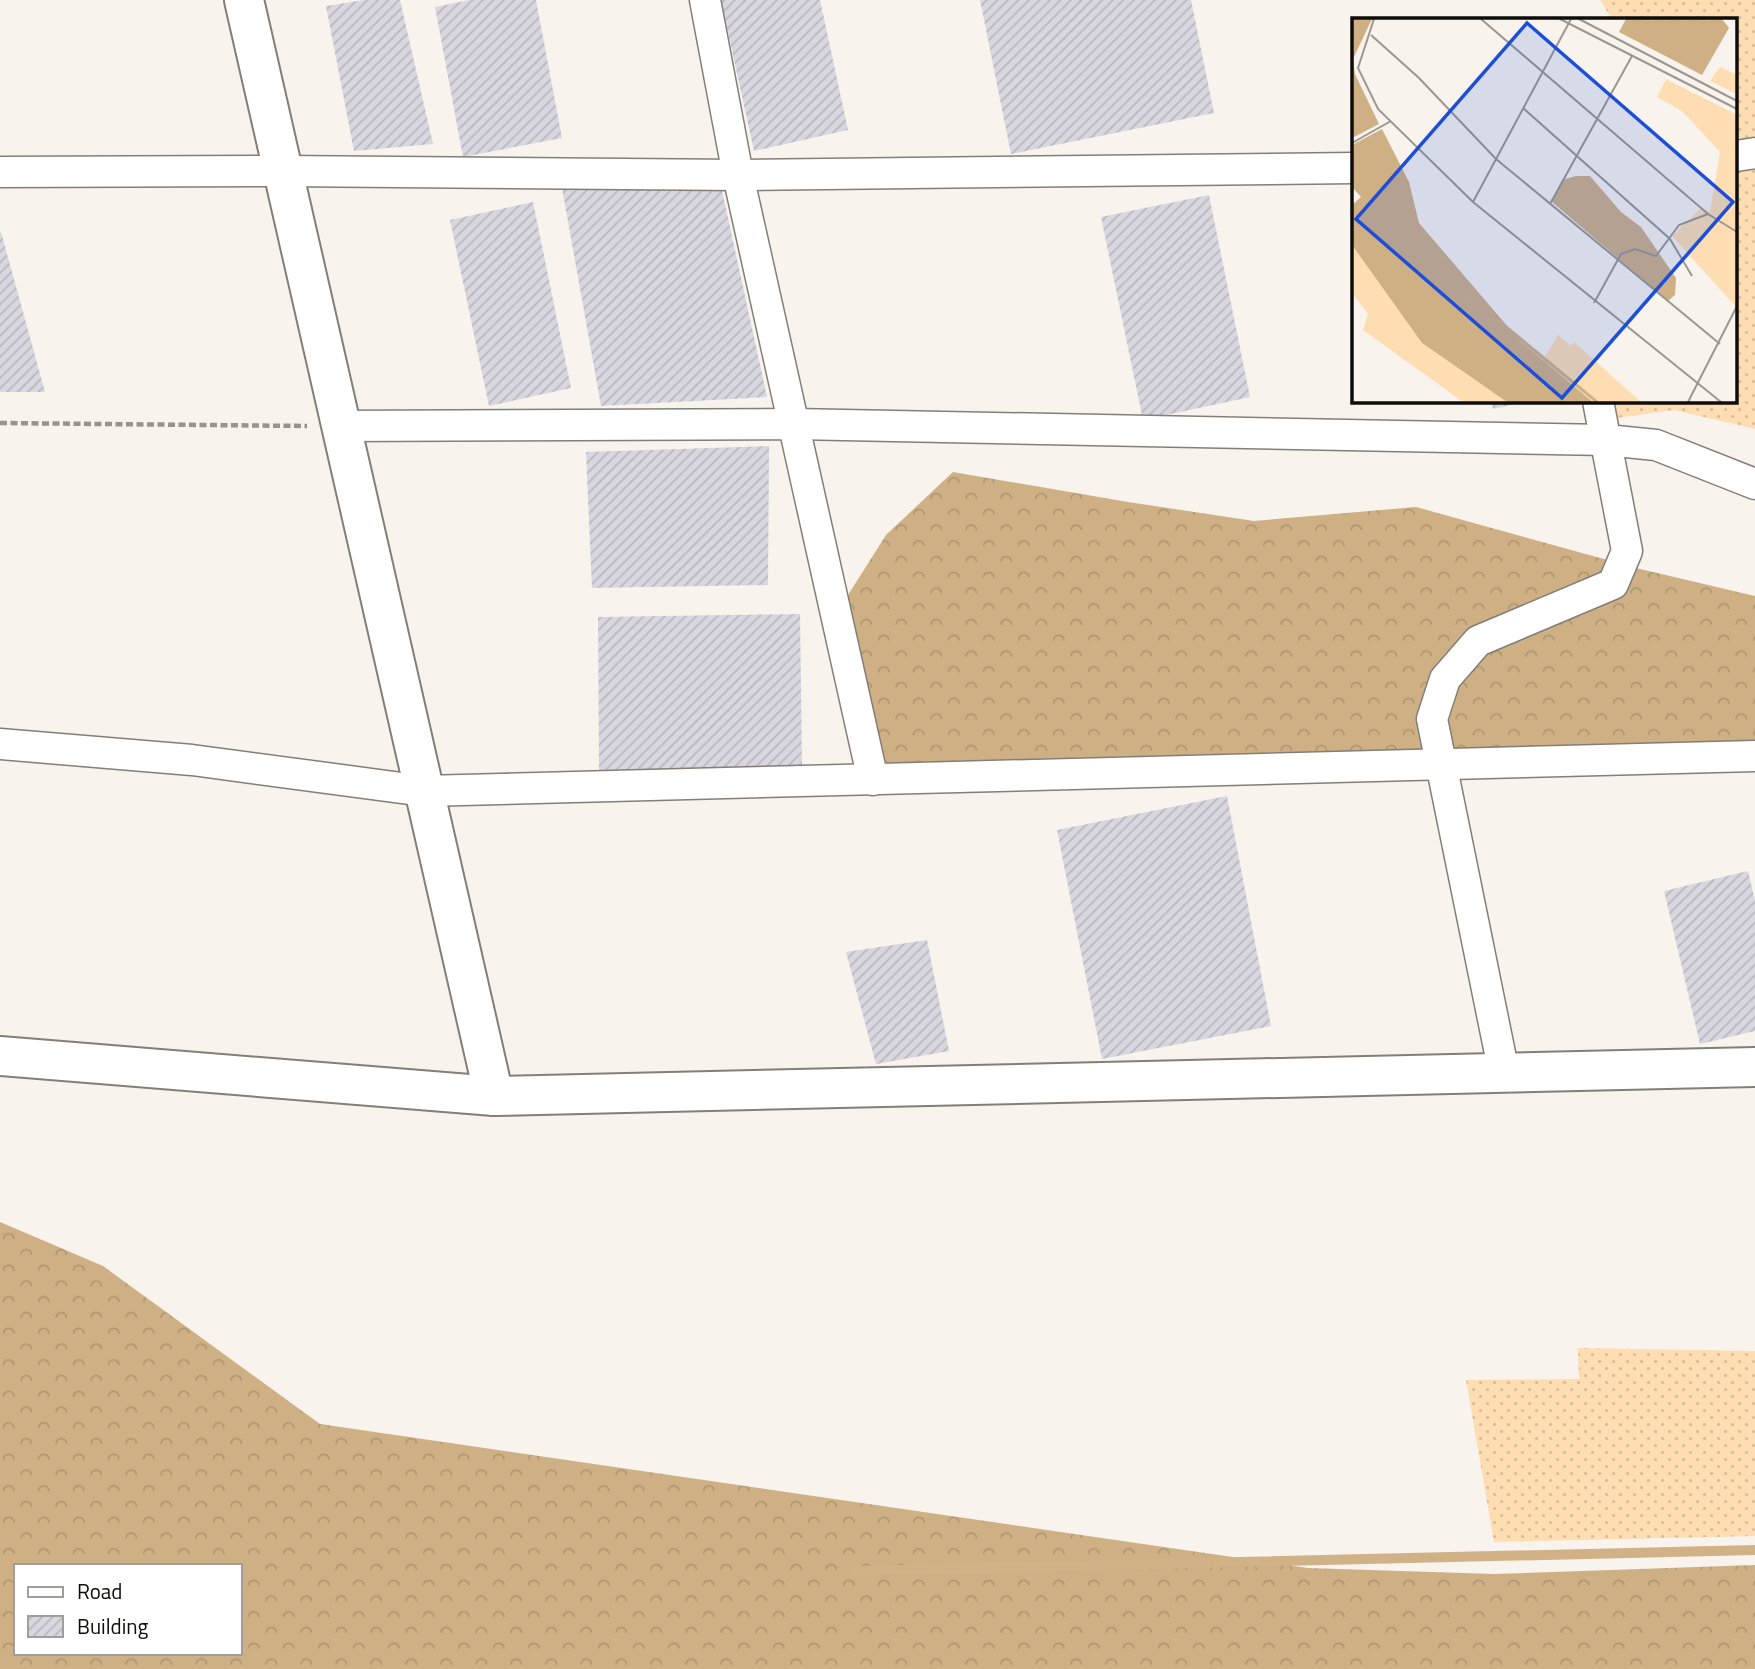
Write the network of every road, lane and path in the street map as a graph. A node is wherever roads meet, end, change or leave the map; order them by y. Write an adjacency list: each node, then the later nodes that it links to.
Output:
1 (244, 0): 4 (street)
2 (705, 0): 6 (street)
3 (1352, 168): 6 (street)
4 (282, 171): 5 (street); 6 (street); 10 (street)
5 (0, 172)
6 (738, 175): 9 (street)
7 (1598, 402): 11 (street)
8 (0, 423): 10 (path)
9 (794, 424): 10 (street); 11 (street); 16 (street)
10 (341, 426): 17 (street)
11 (1606, 440): 12 (street); 15 (street)
12 (1755, 484)
13 (0, 744): 17 (street)
14 (1755, 756): 15 (street)
15 (1442, 766): 16 (street); 20 (street)
16 (873, 780): 17 (street)
17 (424, 791): 21 (street)
18 (0, 1056): 21 (street)
19 (1755, 1067): 20 (street)
20 (1504, 1073): 21 (street)
21 (494, 1096)

